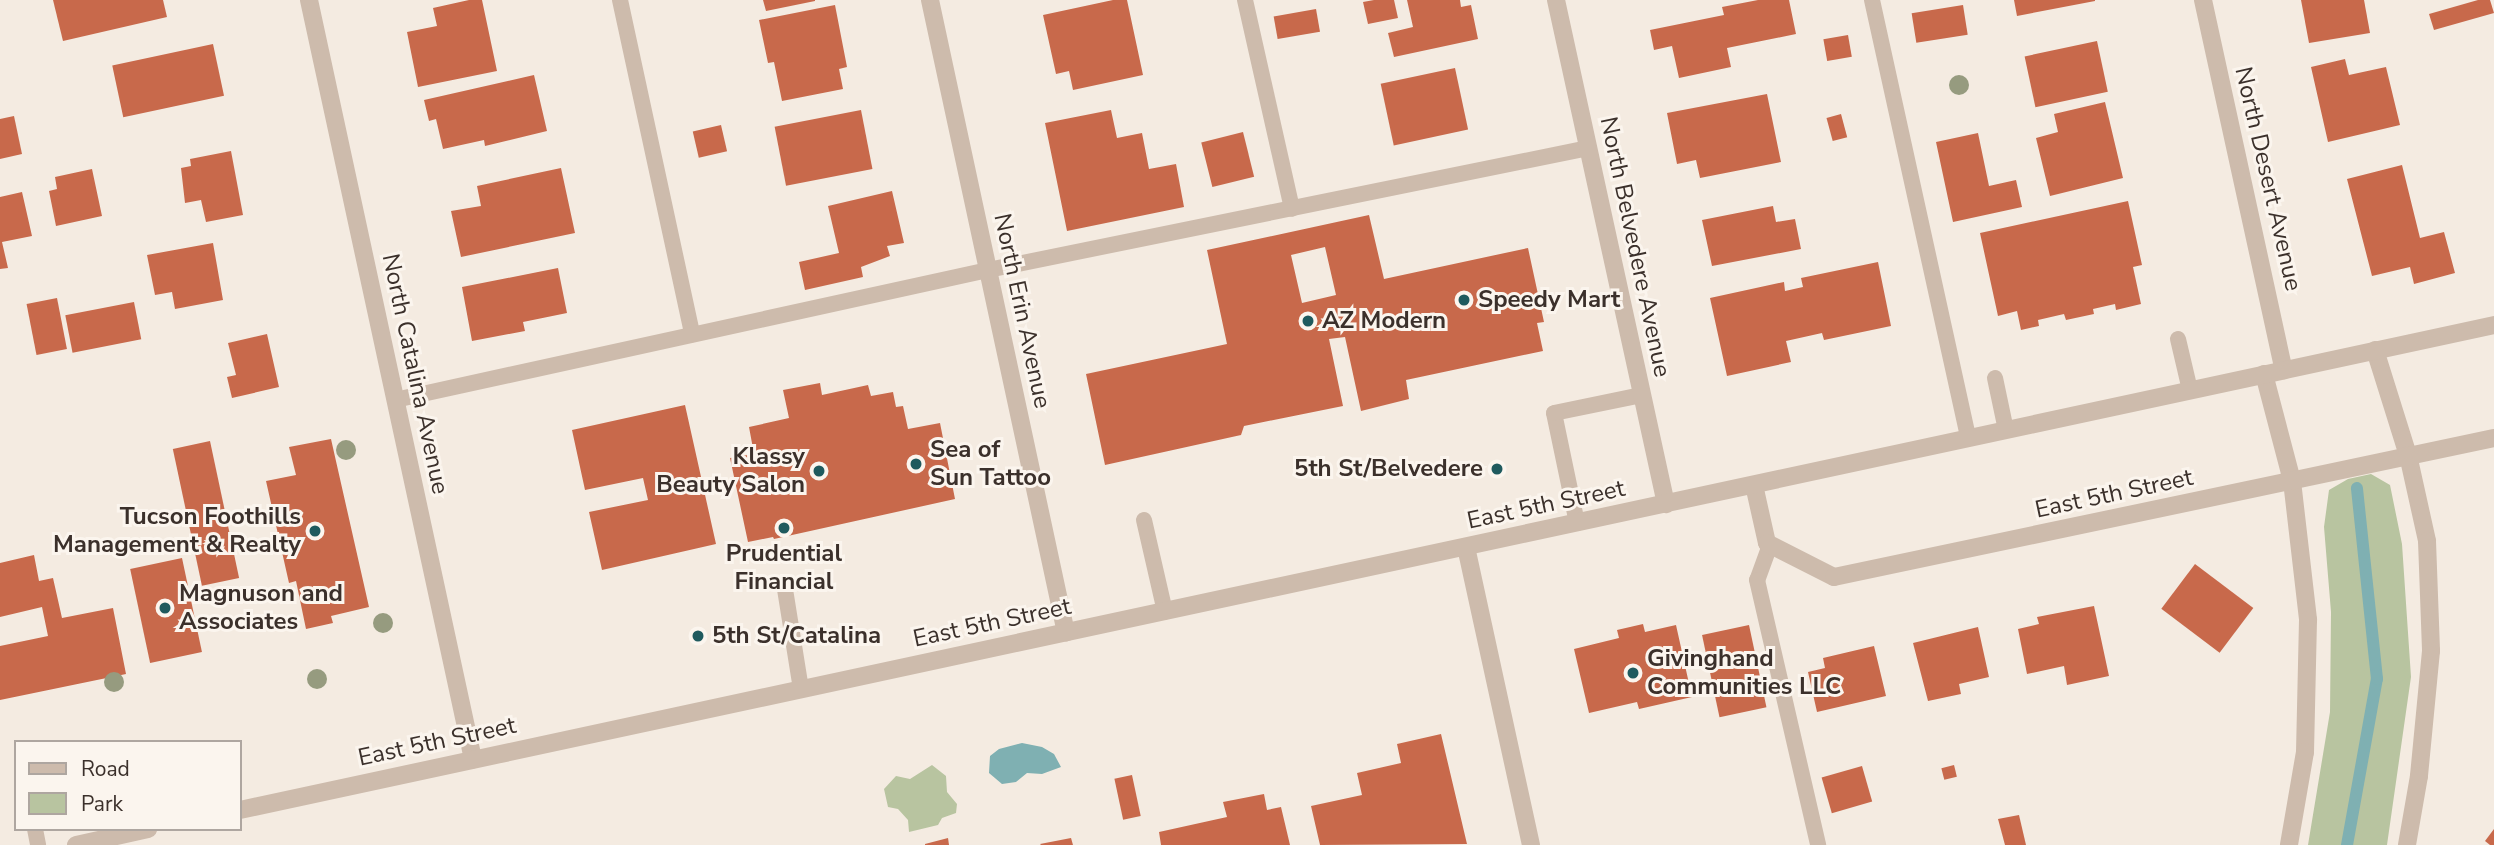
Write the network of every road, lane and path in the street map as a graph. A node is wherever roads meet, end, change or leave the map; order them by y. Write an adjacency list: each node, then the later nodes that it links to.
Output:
1 (309, 0): 20 (street, North Catalina Avenue)
2 (620, 0): 12 (lane)
3 (930, 0): 10 (street, North Erin Avenue)
4 (1245, 0): 9 (lane)
5 (1556, 0): 8 (street, North Belvedere Avenue)
6 (1871, 0): 22 (lane)
7 (2203, 0): 15 (street, North Desert Avenue)
8 (1588, 148): 9 (lane); 19 (street, North Belvedere Avenue)
9 (1292, 209): 10 (lane)
10 (988, 270): 12 (lane); 34 (street, North Erin Avenue)
11 (2494, 325): 14 (street, East 5th Street)
12 (692, 334): 20 (lane)
13 (2178, 339): 18 (lane)
14 (2375, 350): 15 (street, East 5th Street); 24 (street)
15 (2284, 370): 16 (street, East 5th Street)
16 (2264, 374): 18 (street, East 5th Street); 25 (street)
17 (1995, 378): 21 (lane)
18 (2190, 390): 21 (street, East 5th Street)
19 (1642, 395): 27 (street, North Belvedere Avenue); 29 (lane)
20 (395, 400): 36 (street, North Catalina Avenue)
21 (2006, 430): 22 (street, East 5th Street)
22 (1968, 438): 26 (street, East 5th Street)
23 (2494, 438): 24 (street, East 5th Street)
24 (2409, 455): 25 (street, East 5th Street); 43 (street)
25 (2292, 481): 30 (street, East 5th Street); 42 (street)
26 (1754, 485): 27 (street, East 5th Street); 30 (street)
27 (1666, 504): 29 (street, East 5th Street)
28 (1144, 520): 33 (lane)
29 (1577, 523): 31 (street, East 5th Street)
30 (1770, 545): 41 (lane)
31 (1466, 547): 33 (street, East 5th Street); 40 (street)
32 (784, 583): 35 (lane)
33 (1165, 612): 34 (street, East 5th Street)
34 (1066, 633): 35 (street, East 5th Street)
35 (802, 689): 36 (street, East 5th Street)
36 (473, 759): 37 (street, East 5th Street)
37 (242, 810)
38 (139, 831): 39 (street)
39 (76, 845)
40 (1531, 845)
41 (1818, 845)
42 (2289, 845)
43 (2407, 845)

